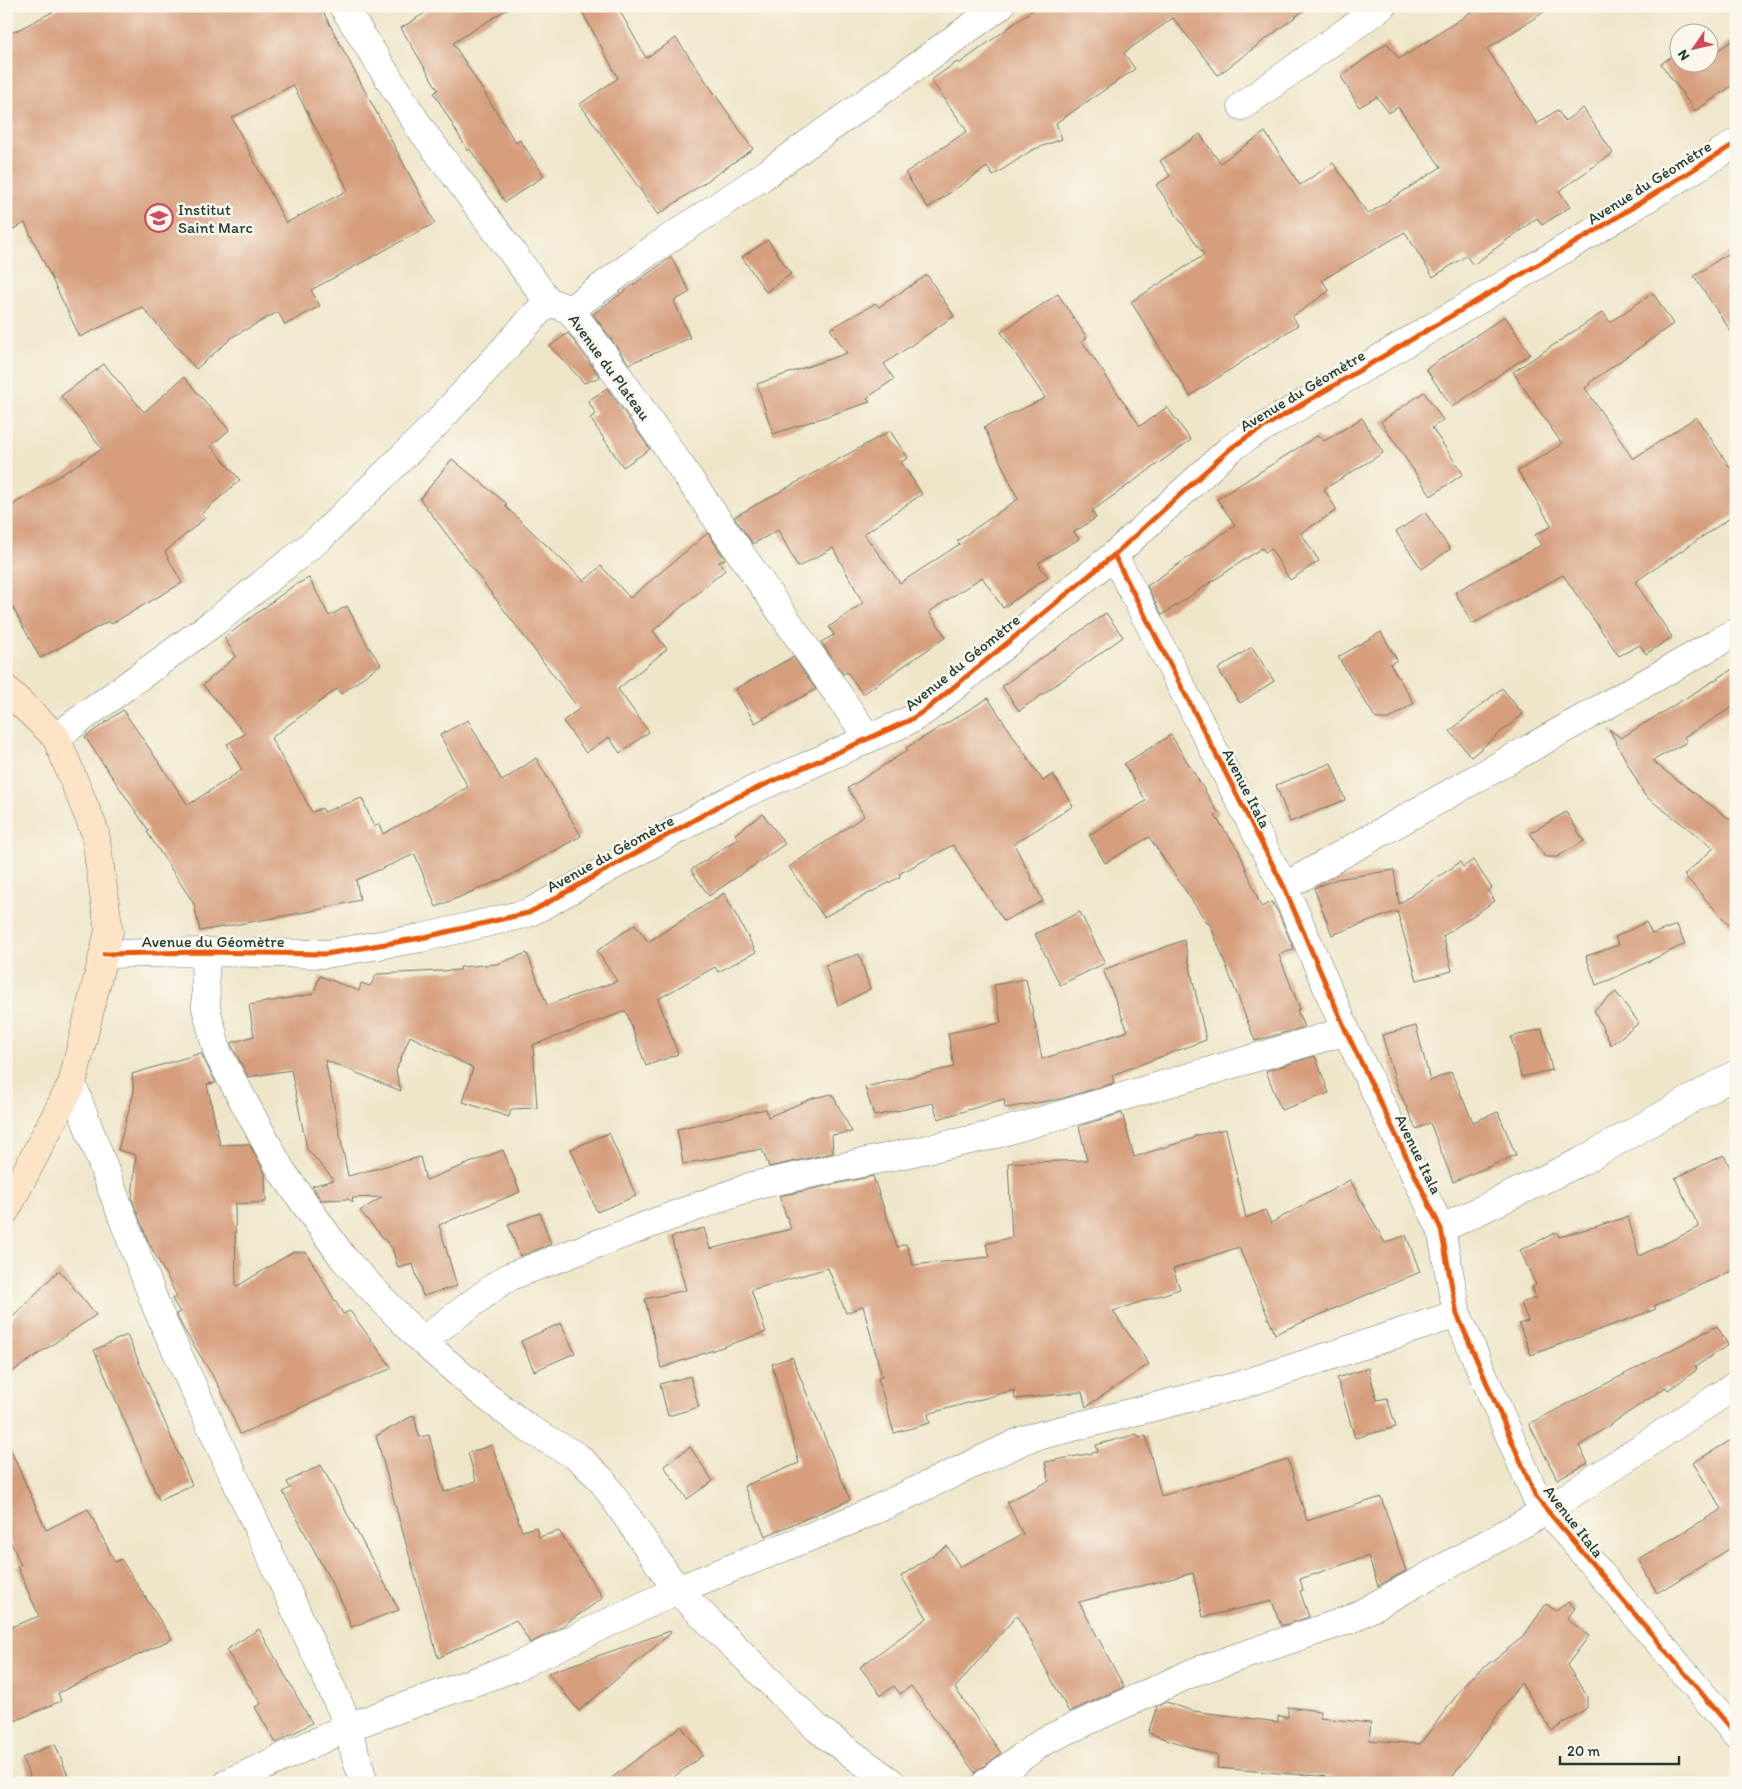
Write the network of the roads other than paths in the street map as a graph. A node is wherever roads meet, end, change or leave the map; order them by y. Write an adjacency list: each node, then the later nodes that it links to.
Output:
1 (344, 6): 6 (street, Avenue du Plateau)
2 (1000, 6): 6 (street)
3 (1382, 6): 4 (street)
4 (1242, 106)
5 (1736, 142): 7 (street, Avenue du Géomètre)
6 (559, 305): 10 (street); 11 (street, Avenue du Plateau)
7 (1114, 555): 11 (street, Avenue du Géomètre); 12 (street, Avenue Itala)
8 (1736, 632): 12 (street)
9 (6, 689): 10 (main road)
10 (56, 737): 14 (main road)
11 (868, 738): 13 (street, Avenue du Géomètre)
12 (1284, 887): 15 (street, Avenue Itala)
13 (206, 952): 14 (street, Avenue du Géomètre); 21 (street)
14 (104, 954): 17 (main road)
15 (1346, 1031): 19 (street, Avenue Itala); 21 (street)
16 (1736, 1074): 19 (street)
17 (72, 1084): 18 (main road); 25 (street)
18 (6, 1210)
19 (1441, 1230): 20 (street, Avenue Itala)
20 (1457, 1314): 23 (street, Avenue Itala); 24 (street)
21 (422, 1341): 24 (street)
22 (1736, 1385): 23 (street)
23 (1546, 1511): 26 (street, Avenue Itala); 30 (street)
24 (676, 1590): 25 (street); 29 (street)
25 (348, 1727): 27 (street); 28 (street)
26 (1735, 1733)
27 (228, 1783)
28 (364, 1783)
29 (892, 1783)
30 (986, 1783)

